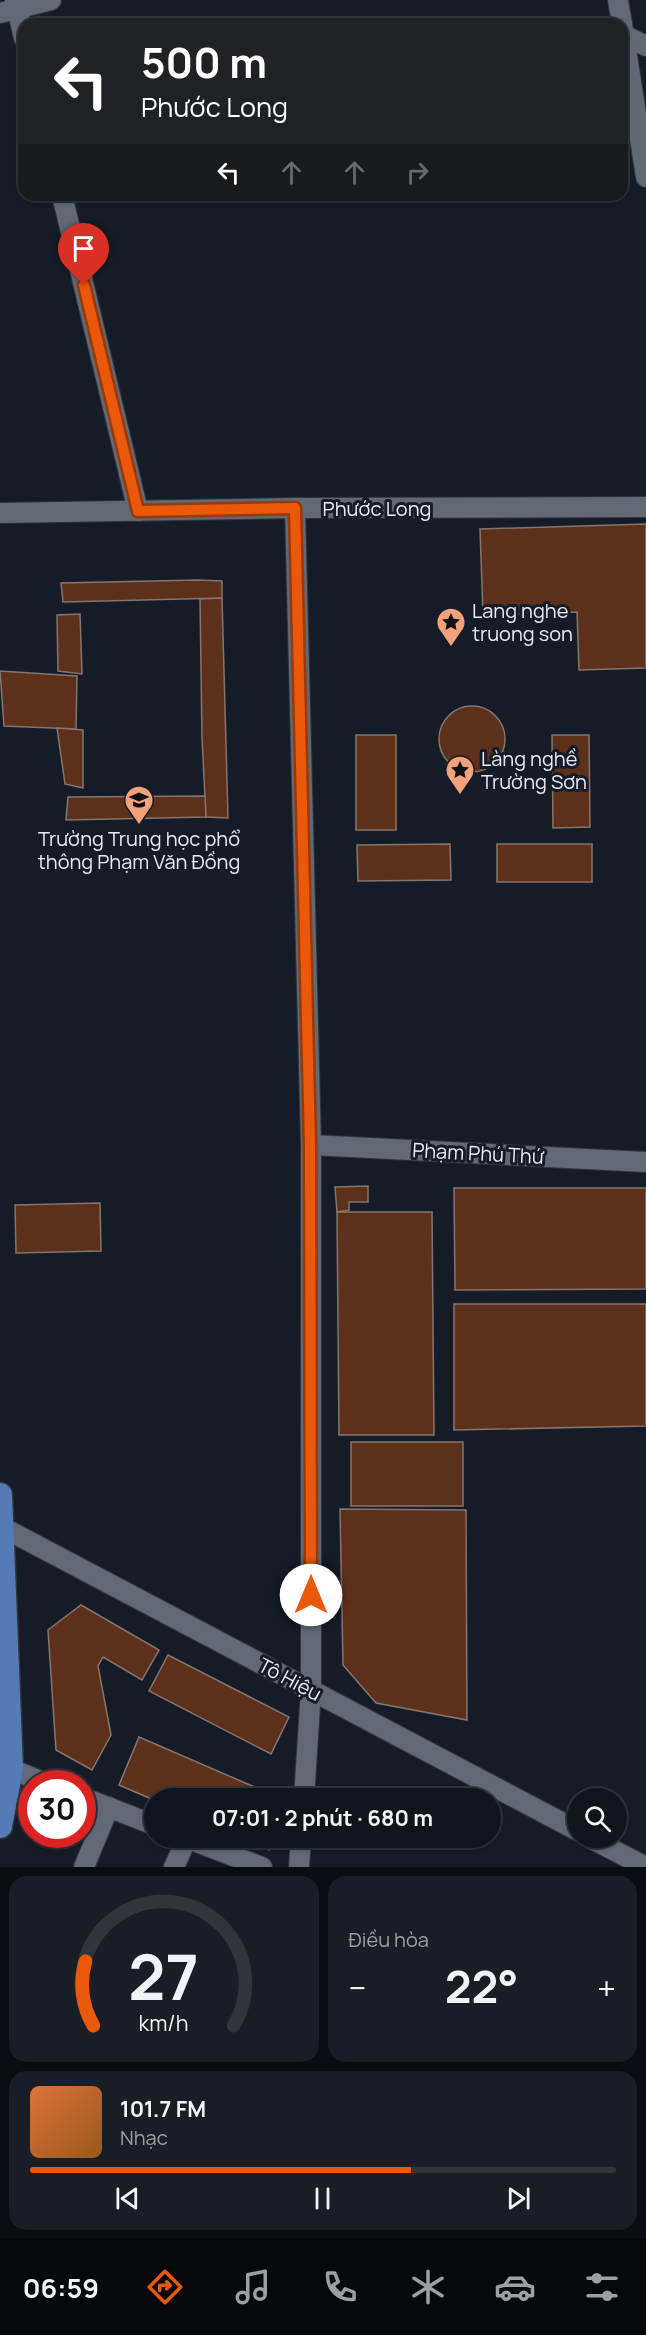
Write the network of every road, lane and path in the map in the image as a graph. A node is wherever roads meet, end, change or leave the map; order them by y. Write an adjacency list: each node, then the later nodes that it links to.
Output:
1 (51, 0): 3 (street)
2 (618, 0): 4 (street)
3 (11, 7): 5 (street)
4 (621, 18)
5 (18, 24)
6 (628, 32): 7 (street)
7 (646, 46)
8 (628, 60): 9 (street)
9 (646, 177)
10 (63, 201): 13 (street)
11 (646, 507): 12 (street, Phước Long)
12 (295, 508): 13 (street, Phước Long); 15 (street)
13 (138, 511): 14 (street, Phước Long)
14 (0, 513)
15 (310, 1145): 16 (street, Phạm Phú Thứ); 19 (street)
16 (646, 1162)
17 (1, 1509): 18 (main road); 19 (street, Tô Hiệu)
18 (2, 1591): 20 (main road)
19 (311, 1690): 22 (street); 26 (street, Tô Hiệu)
20 (11, 1769): 21 (street); 27 (main road)
21 (18, 1772)
22 (305, 1788)
23 (96, 1803): 24 (street)
24 (109, 1808): 25 (street); 32 (street)
25 (144, 1821)
26 (567, 1825)
27 (0, 1826)
28 (183, 1848): 33 (street)
29 (213, 1848): 34 (street)
30 (300, 1848): 35 (street)
31 (609, 1848): 36 (street)
32 (84, 1867)
33 (174, 1867)
34 (262, 1867)
35 (299, 1867)
36 (645, 1867)

